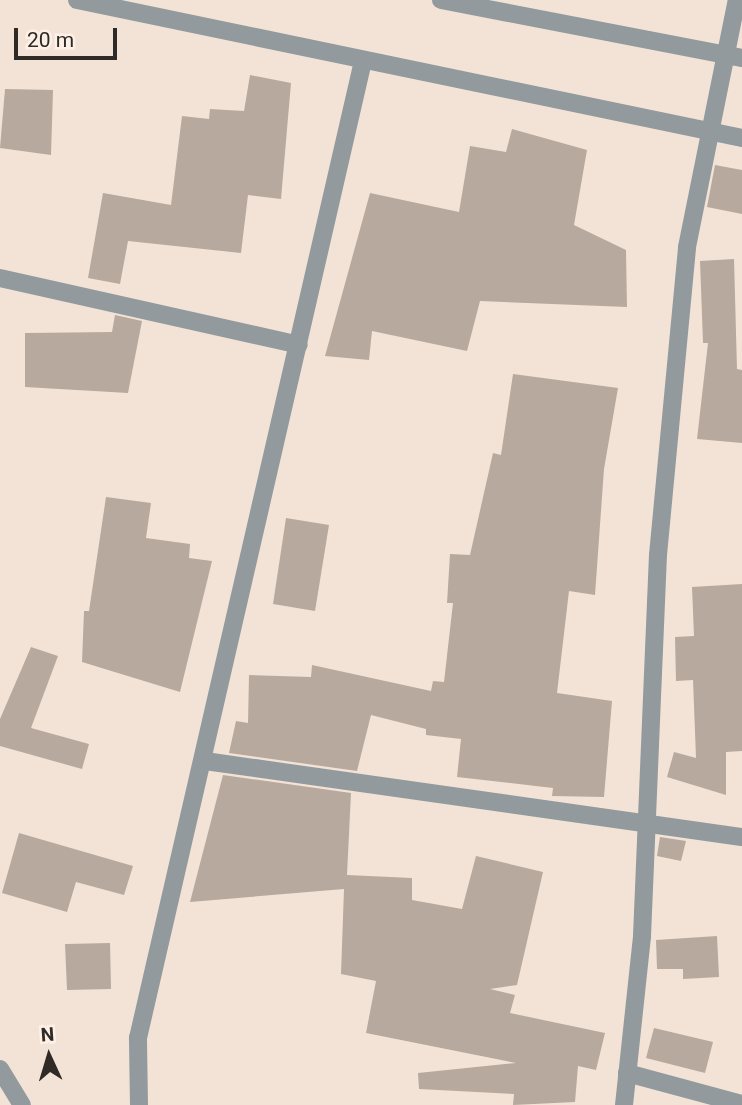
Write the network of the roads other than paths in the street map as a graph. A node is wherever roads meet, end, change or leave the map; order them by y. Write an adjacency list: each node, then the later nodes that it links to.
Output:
1 (77, 0): 6 (street)
2 (441, 0): 4 (street)
3 (737, 0): 4 (street)
4 (723, 55): 5 (street); 7 (street)
5 (742, 58)
6 (363, 61): 7 (street); 10 (street)
7 (707, 132): 8 (street); 12 (street)
8 (742, 138)
9 (0, 278): 10 (street)
10 (299, 345): 11 (street)
11 (205, 761): 12 (street); 18 (street)
12 (647, 823): 13 (street); 15 (street)
13 (742, 837)
14 (0, 1069): 17 (street)
15 (627, 1073): 16 (street); 19 (street)
16 (742, 1104)
17 (22, 1105)
18 (139, 1105)
19 (624, 1105)

